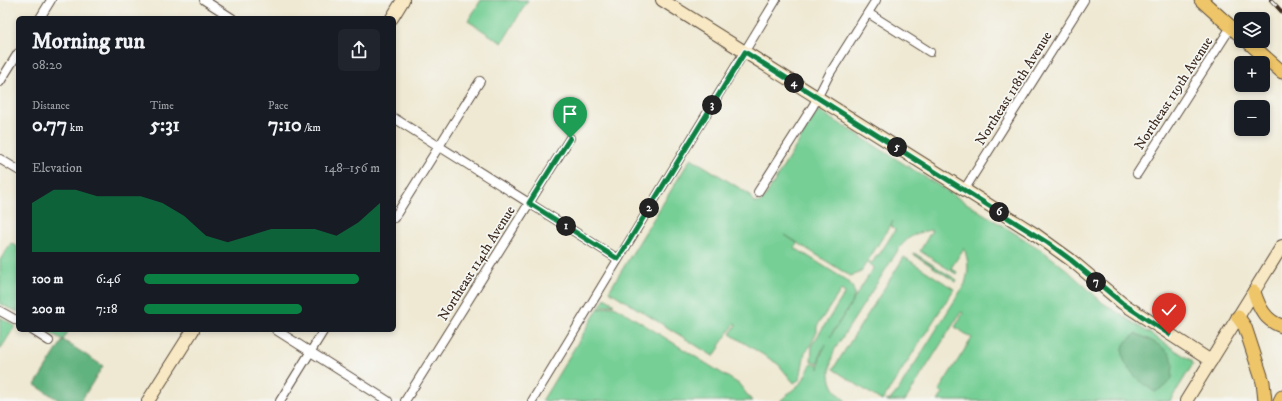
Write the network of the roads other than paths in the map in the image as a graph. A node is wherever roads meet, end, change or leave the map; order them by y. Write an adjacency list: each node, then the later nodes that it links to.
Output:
1 (51, 0): 10 (street)
2 (204, 0): 11 (street)
3 (403, 0): 12 (street)
4 (662, 0): 16 (street)
5 (776, 0): 16 (street)
6 (876, 0): 9 (street)
7 (1084, 0): 29 (street, Northeast 118th Avenue)
8 (1201, 0): 13 (main road)
9 (868, 13): 17 (street); 22 (street)
10 (41, 16)
11 (229, 16)
12 (393, 16)
13 (1234, 29)
14 (1234, 34): 28 (street, Northeast 119th Avenue)
15 (1255, 48): 19 (main road)
16 (745, 52): 22 (street); 34 (street)
17 (930, 52)
18 (16, 56): 21 (street)
19 (1282, 72)
20 (480, 81): 25 (street)
21 (0, 82)
22 (818, 98): 29 (street); 30 (street)
23 (396, 119): 25 (street)
24 (570, 138): 31 (street, Northeast 114th Avenue)
25 (439, 146): 31 (street); 32 (street)
26 (0, 158): 27 (street)
27 (16, 169)
28 (1137, 174)
29 (964, 190): 46 (street)
30 (758, 192)
31 (529, 203): 34 (street); 51 (street, Northeast 114th Avenue)
32 (396, 215)
33 (1282, 246): 35 (street)
34 (618, 259): 52 (street)
35 (1254, 292): 37 (street); 39 (main road)
36 (0, 311): 38 (street)
37 (1238, 317): 46 (street); 54 (main road)
38 (16, 320)
39 (1282, 326)
40 (35, 332): 44 (street)
41 (192, 332): 48 (street)
42 (279, 332): 45 (street)
43 (323, 332): 45 (street)
44 (49, 341)
45 (310, 352): 49 (street); 50 (street)
46 (1211, 361): 53 (street)
47 (1282, 397): 55 (main road)
48 (148, 401)
49 (280, 401)
50 (388, 401)
51 (405, 401)
52 (532, 401)
53 (1186, 401)
54 (1265, 401)
55 (1280, 401)

